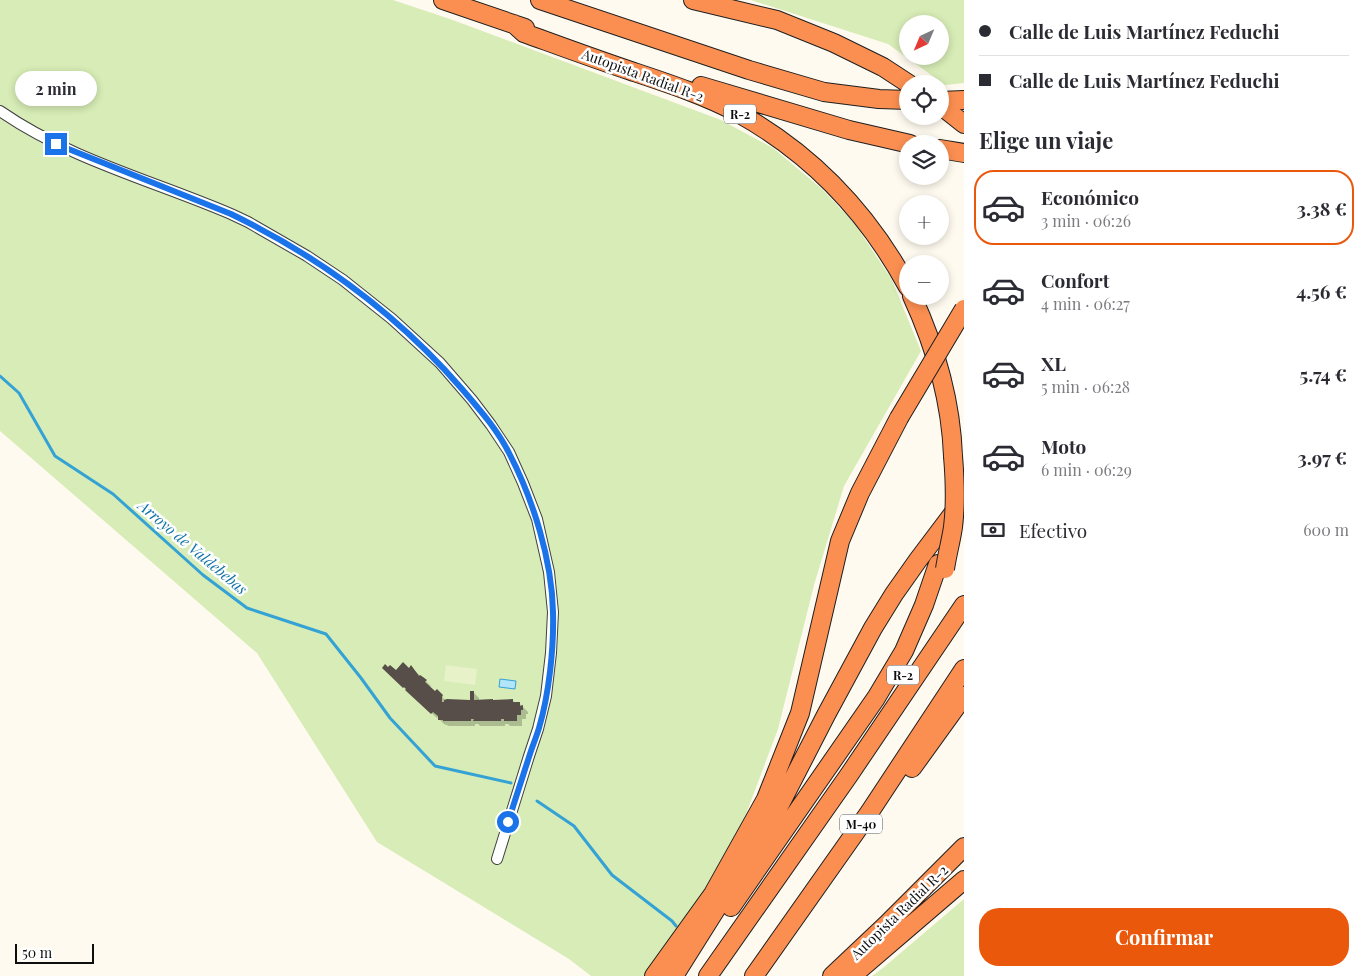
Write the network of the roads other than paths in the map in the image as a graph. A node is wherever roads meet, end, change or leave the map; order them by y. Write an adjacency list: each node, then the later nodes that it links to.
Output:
1 (443, 0): 4 (highway, Autopista Radial R-2 / R-2)
2 (540, 0): 6 (highway)
3 (693, 0): 5 (highway)
4 (514, 24): 12 (highway, Autopista Radial R-2 / R-2); 15 (highway, Autopista Radial R-2 / R-2)
5 (899, 77)
6 (899, 100)
7 (964, 100): 8 (highway)
8 (949, 101)
9 (0, 111): 26 (street)
10 (949, 112): 11 (highway)
11 (964, 124)
12 (899, 141)
13 (949, 150): 14 (highway)
14 (964, 153)
15 (899, 271)
16 (916, 305): 19 (highway, R-2, bridge)
17 (964, 308): 28 (highway, bridge)
18 (964, 499): 29 (highway)
19 (941, 567): 23 (highway, R-2); 30 (highway)
20 (964, 605): 23 (highway, M-40)
21 (964, 669): 24 (highway, M-40)
22 (964, 696): 24 (highway)
23 (849, 775): 31 (highway, M-40)
24 (869, 813): 32 (highway, M-40)
25 (964, 847): 33 (highway, Autopista Radial R-2)
26 (497, 859)
27 (964, 880): 34 (highway)
28 (654, 976)
29 (674, 976)
30 (678, 976)
31 (708, 976)
32 (754, 976)
33 (832, 976)
34 (852, 976)

